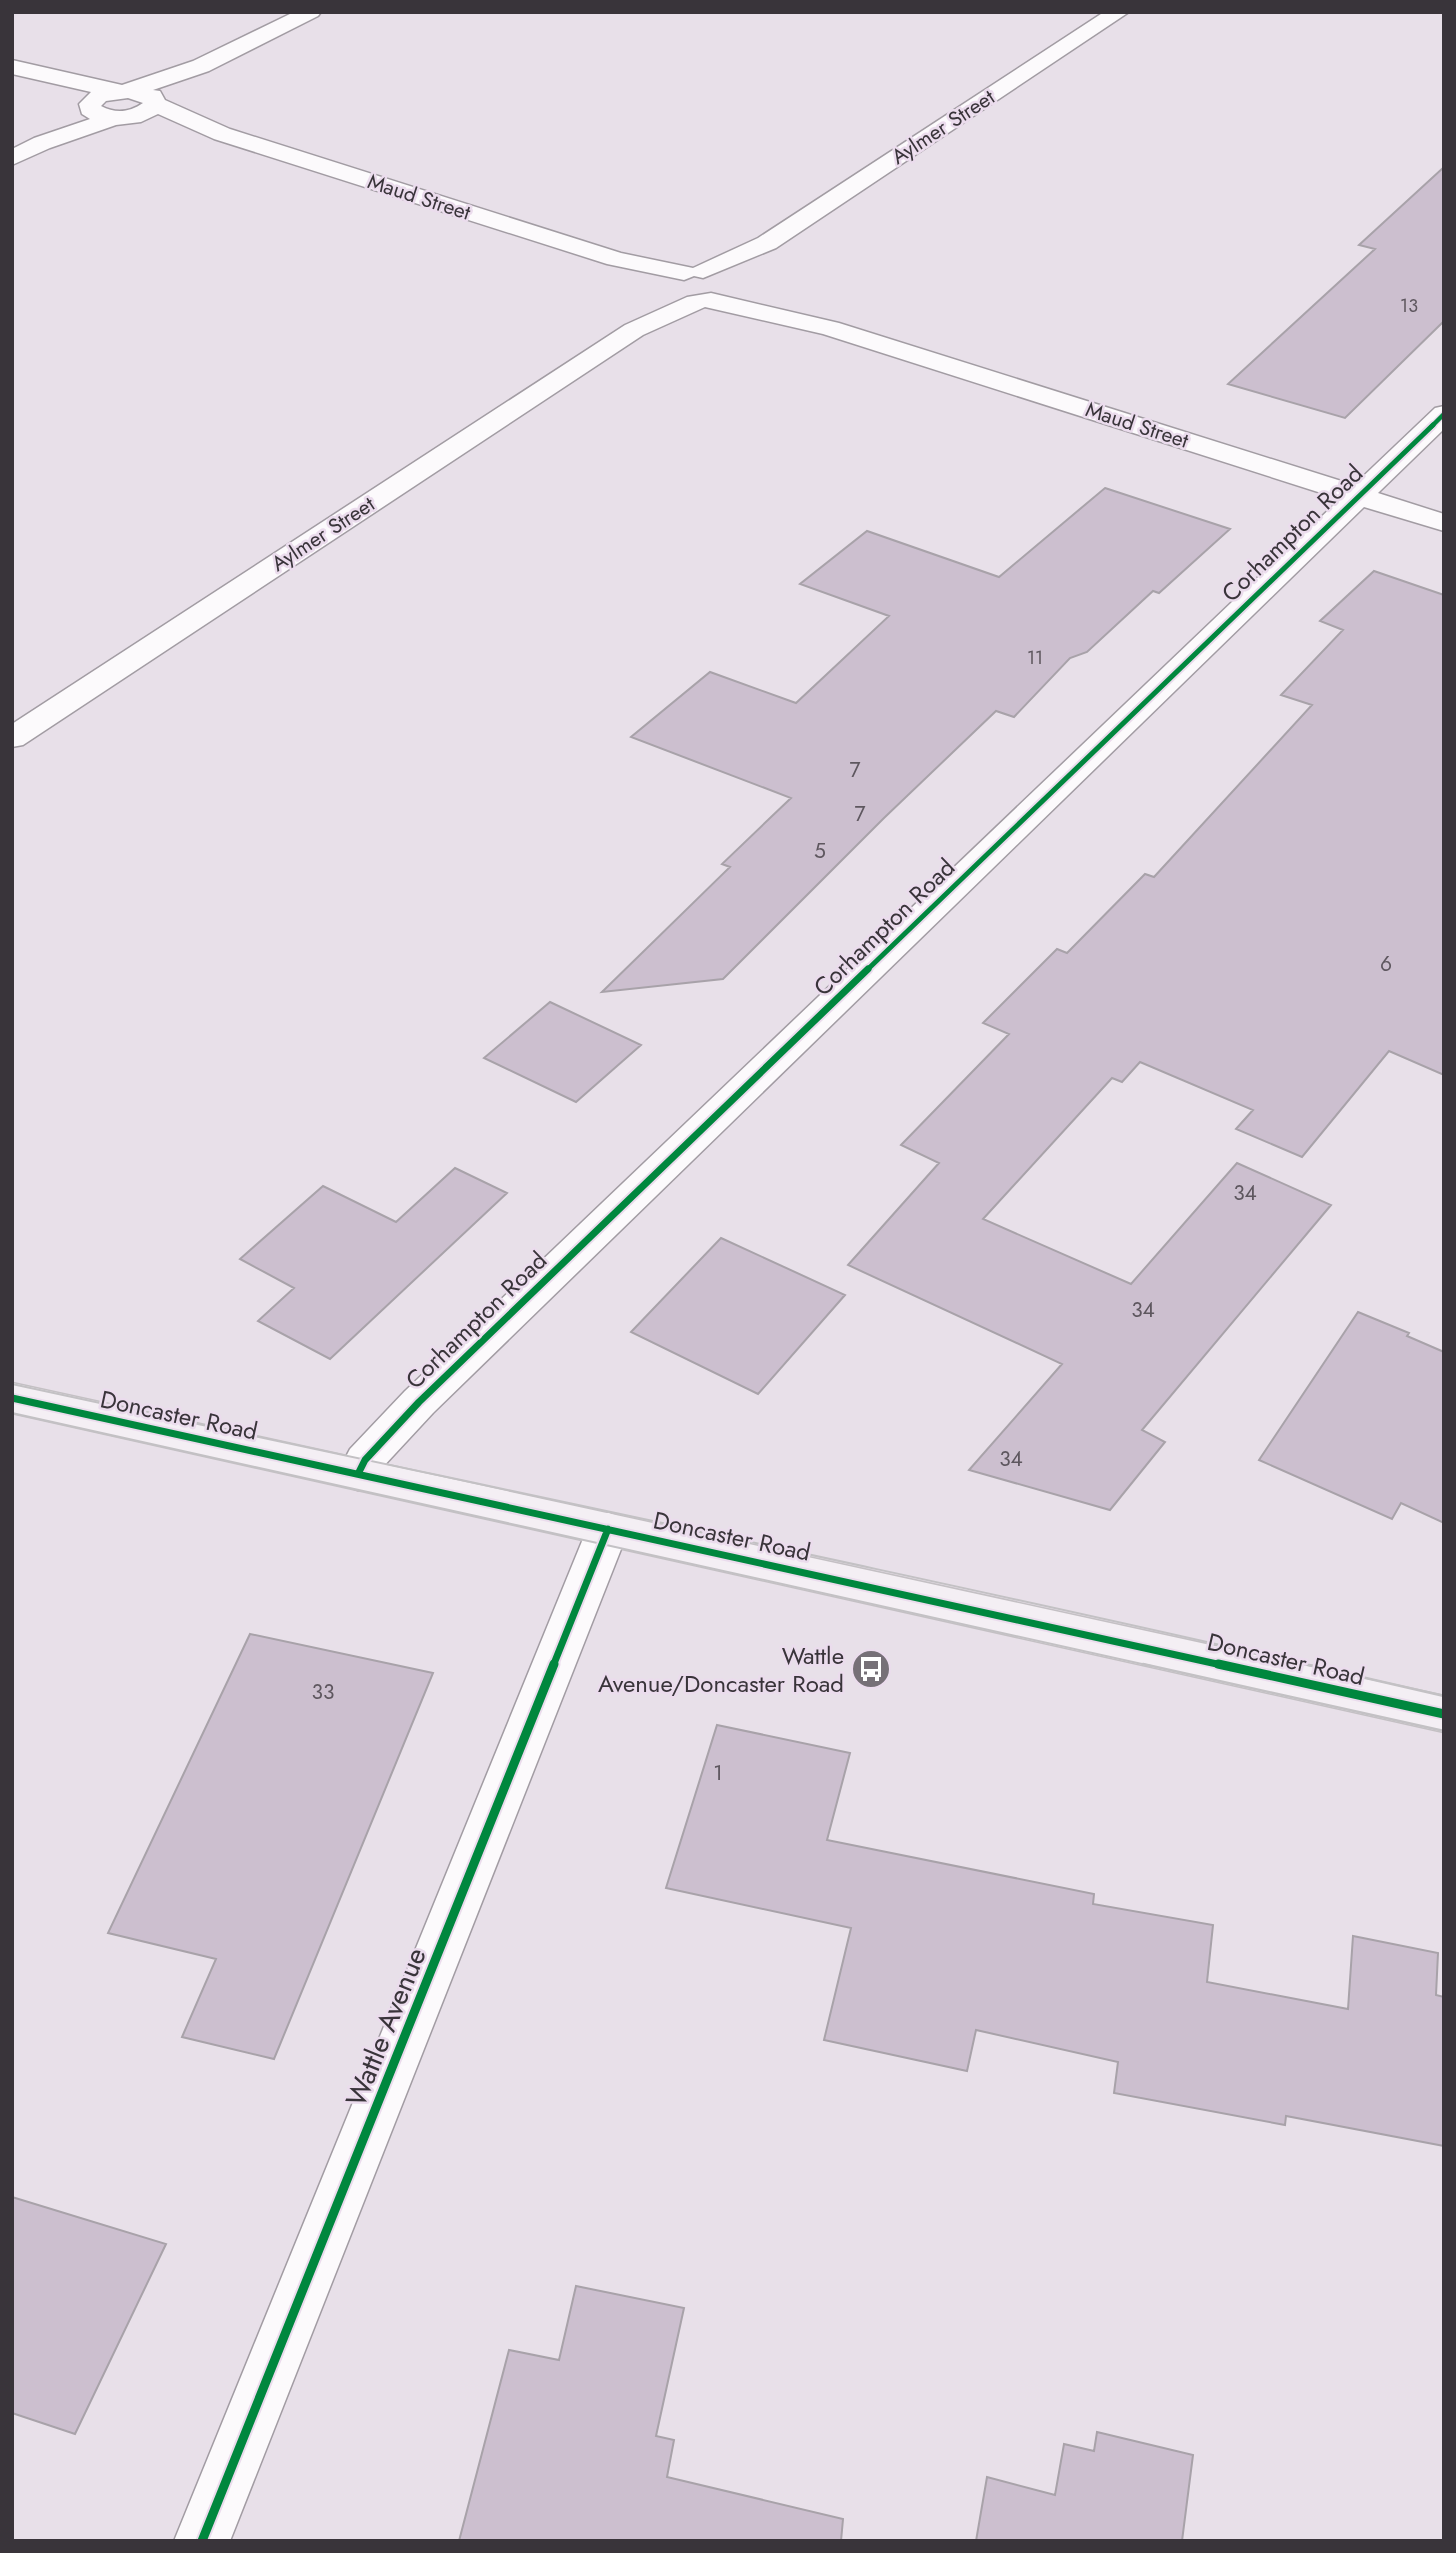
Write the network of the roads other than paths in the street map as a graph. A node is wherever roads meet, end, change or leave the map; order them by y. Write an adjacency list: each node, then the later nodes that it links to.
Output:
1 (311, 12): 3 (street)
2 (1119, 12): 12 (street, Aylmer Street)
3 (201, 66): 5 (street); 6 (street)
4 (20, 69): 5 (street); 7 (street)
5 (123, 91): 6 (street, Maud Street); 7 (street)
6 (155, 102): 8 (street); 9 (street, Maud Street)
7 (90, 106): 8 (street, Maud Street); 10 (street)
8 (122, 117): 9 (street, Maud Street); 10 (street)
9 (222, 134): 13 (street, Maud Street)
10 (42, 143): 11 (street)
11 (12, 158)
12 (767, 243): 13 (street, Aylmer Street); 14 (street, Aylmer Street)
13 (681, 280): 14 (street, Maud Street); 15 (street, Maud Street); 17 (street, Aylmer Street)
14 (732, 283): 15 (street, Aylmer Street); 16 (street, Maud Street)
15 (703, 302): 16 (street, Maud Street); 17 (street, Aylmer Street)
16 (830, 328): 19 (street, Maud Street)
17 (634, 330): 21 (street, Aylmer Street)
18 (1444, 414): 19 (street, Corhampton Road)
19 (1359, 496): 20 (street, Maud Street); 23 (street, Corhampton Road)
20 (1444, 523)
21 (12, 738)
22 (12, 1398): 23 (main road, Doncaster Road)
23 (358, 1474): 24 (main road, Doncaster Road)
24 (608, 1529): 25 (main road, Doncaster Road); 26 (street, Wattle Avenue)
25 (1444, 1714)
26 (202, 2541)

